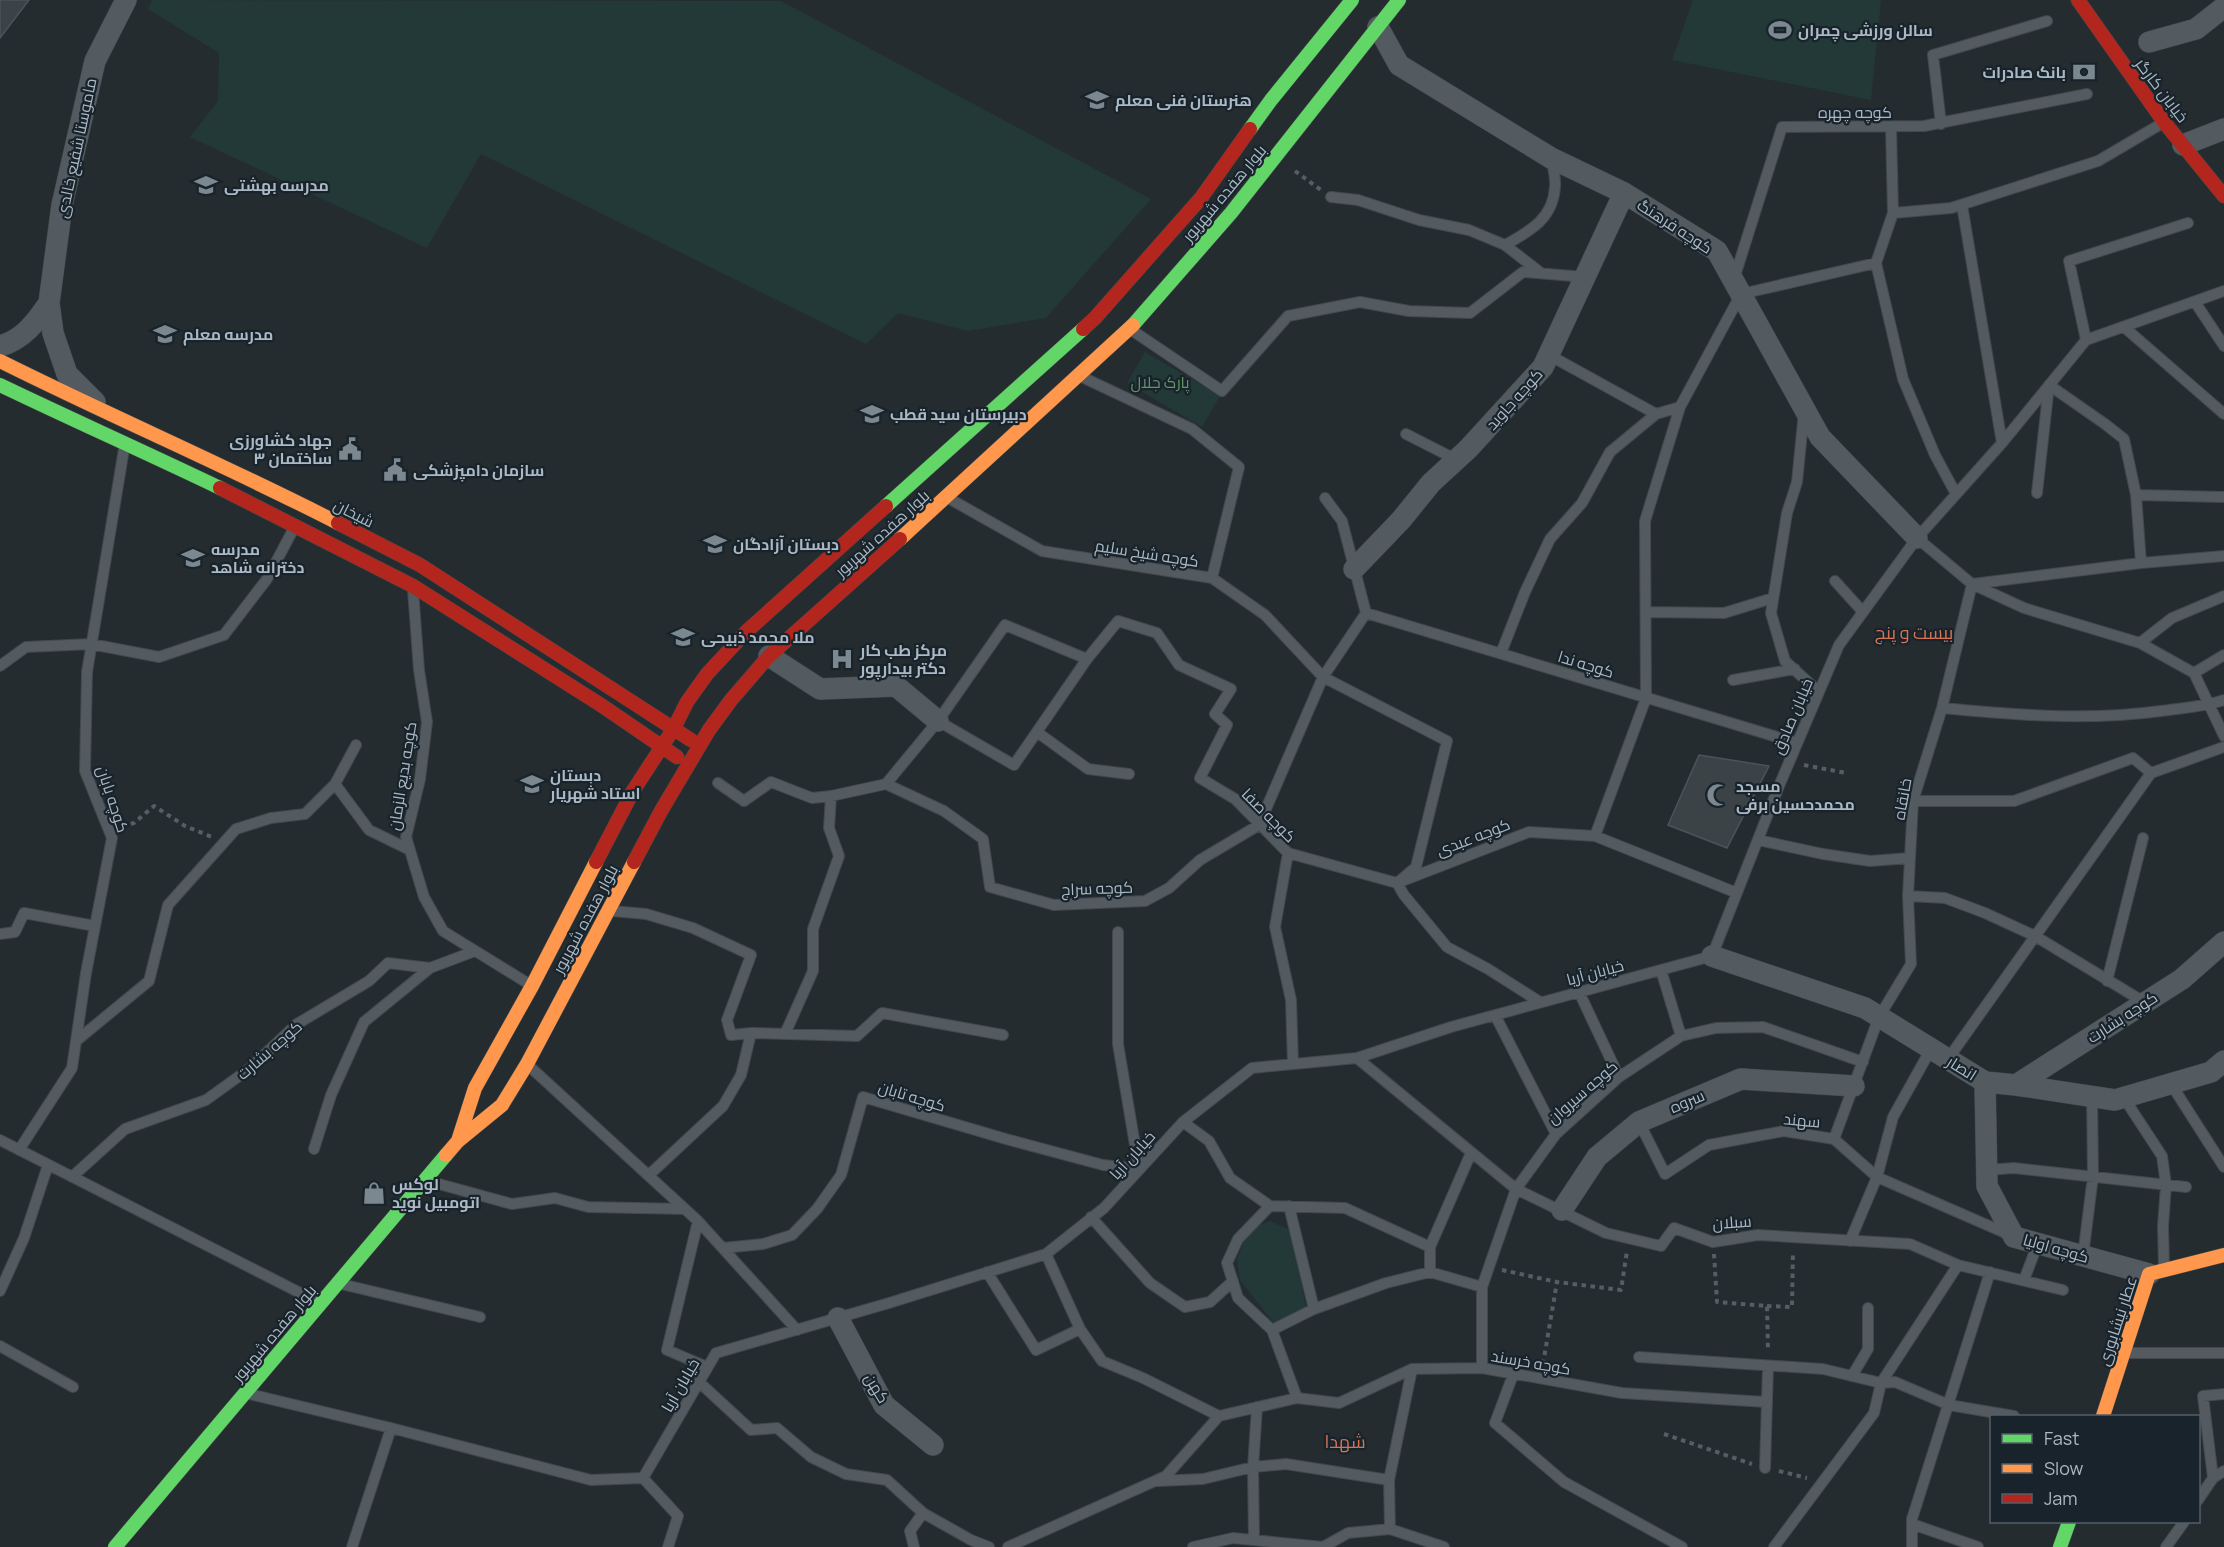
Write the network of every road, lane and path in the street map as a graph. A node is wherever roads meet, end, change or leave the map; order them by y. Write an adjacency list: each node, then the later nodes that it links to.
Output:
1 (126, 0): 30 (street, ماموستا شفیع خالدی)
2 (1352, 0): 88 (street, بلوار هفده شهریور)
3 (1399, 0): 6 (street, بلوار هفده شهریور)
4 (2078, 0): 10 (street, خیابان کارگر)
5 (2220, 6): 8 (street)
6 (1370, 14): 15 (street, بلوار هفده شهریور); 16 (street, کوچه فرهنگ)
7 (2047, 21): 11 (lane)
8 (2149, 42)
9 (2087, 94): 11 (lane, کوچه چهره)
10 (2164, 122): 14 (street, خیابان کارگر); 20 (lane)
11 (1941, 124): 12 (lane, کوچه چهره)
12 (1891, 127): 21 (lane); 27 (lane, کوچه چهره)
13 (2224, 130): 14 (street)
14 (2188, 143): 18 (street, خیابان کارگر)
15 (1276, 156): 19 (path); 32 (street, بلوار هفده شهریور)
16 (1551, 158): 17 (street, کوچه فرهنگ); 23 (lane)
17 (1624, 193): 26 (street, کوچه جاوید); 27 (street, کوچه فرهنگ)
18 (2224, 196)
19 (1331, 197): 23 (lane)
20 (1962, 205): 21 (lane); 48 (lane)
21 (1893, 213): 24 (lane)
22 (2188, 223): 33 (lane)
23 (1505, 244): 25 (lane)
24 (1876, 263): 27 (lane); 51 (lane)
25 (1541, 273): 26 (lane); 32 (lane)
26 (1585, 277): 36 (street, کوچه جاوید)
27 (1737, 287): 41 (lane); 42 (street, کوچه فرهنگ)
28 (2224, 291): 29 (lane)
29 (2195, 302): 31 (lane); 35 (lane)
30 (49, 303): 34 (street); 43 (street)
31 (2124, 327): 33 (lane); 45 (lane)
32 (1130, 328): 38 (street, بلوار هفده شهریور)
33 (2086, 340): 40 (lane, خیابان صادق)
34 (0, 346)
35 (2224, 346)
36 (1549, 355): 44 (lane); 49 (street, کوچه جاوید)
37 (0, 361): 43 (street, شیخان)
38 (1079, 376): 53 (street, بلوار هفده شهریور); 62 (lane)
39 (0, 385): 47 (street)
40 (2049, 385): 48 (lane, خیابان صادق); 50 (lane); 52 (lane)
41 (1680, 407): 44 (lane); 68 (lane)
42 (1804, 408): 58 (street, کوچه فرهنگ); 67 (lane)
43 (102, 409): 56 (street, شیخان)
44 (1656, 414): 73 (lane)
45 (2224, 414)
46 (1406, 434): 49 (lane)
47 (125, 442): 57 (street); 72 (lane, کوچه بابان)
48 (2002, 443): 51 (lane, خیابان صادق)
49 (1457, 460): 61 (street, کوچه جاوید)
50 (2037, 493)
51 (1956, 494): 58 (lane, خیابان صادق)
52 (2136, 495): 54 (lane); 60 (lane)
53 (947, 497): 62 (lane, کوچه شیخ سلیم); 75 (street, بلوار هفده شهریور)
54 (2224, 497)
55 (1325, 498): 61 (lane)
56 (305, 506): 57 (street); 88 (street, شیخان)
57 (295, 525): 65 (street); 72 (lane)
58 (1917, 538): 64 (lane); 69 (lane, خیابان صادق)
59 (2224, 556): 60 (lane)
60 (2141, 562): 64 (lane)
61 (1354, 569): 70 (lane)
62 (1212, 578): 80 (lane, کوچه شیخ سلیم)
63 (1835, 581): 69 (lane)
64 (1972, 584): 71 (lane); 86 (lane, خانقاه)
65 (413, 586): 93 (street); 112 (lane, کوچه بدیع الزمان)
66 (2224, 596): 71 (lane)
67 (1773, 598): 68 (lane); 78 (lane)
68 (1646, 612): 83 (lane)
69 (1863, 612): 82 (lane, خیابان صادق)
70 (1366, 613): 73 (lane, کوچه ندا); 80 (lane)
71 (2140, 643): 79 (lane)
72 (91, 644): 77 (lane); 107 (lane, کوچه بابان)
73 (1501, 653): 83 (lane, کوچه ندا)
74 (2224, 655): 79 (lane)
75 (769, 656): 87 (street); 94 (street, بلوار هفده شهریور)
76 (1087, 659): 87 (lane); 89 (lane); 106 (lane, کوچه صفا)
77 (0, 666)
78 (1795, 669): 81 (lane); 82 (lane)
79 (2194, 673): 85 (lane)
80 (1323, 677): 106 (lane); 115 (lane, کوچه شیخ سلیم)
81 (1733, 680)
82 (1819, 692): 91 (lane, خیابان صادق)
83 (1646, 698): 91 (lane, کوچه ندا); 108 (lane)
84 (2224, 700): 85 (lane)
85 (2210, 705): 86 (lane); 90 (lane)
86 (1942, 708): 105 (lane, خانقاه)
87 (938, 721): 89 (lane); 103 (lane)
88 (674, 728): 93 (street, بلوار هفده شهریور); 94 (street, شیخان)
89 (1037, 732): 100 (lane)
90 (2224, 736)
91 (1797, 743): 96 (lane, خیابان صادق)
92 (356, 745): 102 (lane)
93 (661, 746): 97 (street); 129 (street, بلوار هفده شهریور)
94 (700, 746): 97 (street, بلوار هفده شهریور)
95 (2224, 747): 99 (lane)
96 (1789, 763): 98 (path); 110 (lane, خیابان صادق)
97 (688, 765): 118 (street, بلوار هفده شهریور)
98 (1845, 773)
99 (2151, 773): 105 (lane); 122 (lane)
100 (1129, 774)
101 (718, 783): 104 (lane)
102 (335, 784): 111 (lane); 112 (lane)
103 (886, 784): 104 (lane); 106 (lane, کوچه سراج)
104 (831, 796): 136 (lane)
105 (1913, 801): 114 (lane, خانقاه)
106 (1259, 825): 113 (lane, کوچه صفا)
107 (109, 830): 111 (path); 119 (lane, کوچه بابان)
108 (1595, 836): 115 (lane, کوچه عبدی); 116 (lane, کوچه عبدی)
109 (2143, 838): 128 (lane)
110 (1758, 840): 114 (lane); 116 (lane, خیابان صادق)
111 (224, 842): 139 (lane)
112 (410, 849): 124 (lane, کوچه بدیع الزمان)
113 (1288, 853): 115 (lane); 145 (lane, کوچه صفا)
114 (1910, 858): 117 (lane, خانقاه)
115 (1397, 883): 131 (lane)
116 (1737, 893): 125 (lane, خیابان صادق)
117 (1908, 896): 122 (lane); 134 (lane, خانقاه)
118 (608, 911): 135 (lane); 144 (street, بلوار هفده شهریور)
119 (95, 926): 121 (lane); 139 (lane, کوچه بابان)
120 (1118, 933): 164 (lane)
121 (0, 934)
122 (2036, 936): 128 (lane); 140 (lane)
123 (2224, 942): 132 (street, کوچه بشارت)
124 (475, 951): 126 (lane, کوچه بشارت); 129 (lane, کوچه بدیع الزمان)
125 (1712, 956): 127 (lane, خیابان آریا); 134 (street, انصار)
126 (430, 968): 159 (lane); 169 (lane, کوچه بشارت)
127 (1661, 970): 130 (lane, خیابان آریا); 138 (lane)
128 (2107, 981): 132 (lane)
129 (532, 986): 158 (street, بلوار هفده شهریور)
130 (1579, 992): 131 (lane, خیابان آریا); 146 (lane)
131 (1540, 1002): 133 (lane, خیابان آریا)
132 (2145, 1002): 149 (street, کوچه بشارت)
133 (1495, 1015): 141 (lane, خیابان آریا); 155 (lane)
134 (1879, 1017): 140 (street, انصار); 143 (lane, خانقاه)
135 (751, 1033): 136 (lane); 166 (lane)
136 (785, 1034): 137 (lane)
137 (1003, 1035)
138 (1680, 1036): 143 (lane, کوچه سیروان); 146 (lane, کوچه سیروان)
139 (76, 1041): 160 (lane, کوچه بابان)
140 (1940, 1054): 147 (street, انصار); 167 (lane)
141 (1357, 1058): 145 (lane, خیابان آریا); 161 (lane, سبلان)
142 (2224, 1061): 148 (street, انصار)
143 (1863, 1062): 150 (lane, خانقاه)
144 (527, 1064): 158 (street, بلوار هفده شهریور); 166 (lane)
145 (1293, 1064): 153 (lane, خیابان آریا)
146 (1619, 1077): 155 (lane, کوچه سیروان)
147 (1985, 1082): 149 (street, انصار); 165 (street, کوچه اولیا)
148 (2170, 1084): 152 (street, انصار); 162 (lane)
149 (2016, 1085): 151 (street, انصار)
150 (1854, 1086): 154 (street, سروه); 156 (lane, خانقاه)
151 (2092, 1096): 152 (street, انصار); 168 (lane)
152 (2124, 1098): 171 (lane)
153 (1183, 1122): 164 (lane, خیابان آریا); 174 (lane)
154 (1639, 1122): 156 (lane, سهند); 177 (street, سروه)
155 (1556, 1134): 173 (lane, کوچه سیروان)
156 (1834, 1139): 167 (lane, سهند)
157 (0, 1140): 160 (lane)
158 (458, 1141): 170 (street, بلوار هفده شهریور)
159 (314, 1149)
160 (19, 1150): 163 (lane)
161 (1471, 1153): 173 (lane, سبلان); 186 (lane)
162 (2223, 1164)
163 (48, 1165): 169 (lane); 203 (lane)
164 (1139, 1169): 178 (lane, خیابان آریا); 187 (lane, کوچه تابان)
165 (1987, 1170): 168 (lane); 181 (street, کوچه اولیا)
166 (649, 1175): 176 (lane)
167 (1877, 1176): 181 (lane, سهند); 183 (lane)
168 (2092, 1176): 171 (lane); 190 (lane)
169 (72, 1177): 204 (lane)
170 (425, 1180): 176 (lane); 200 (street, بلوار هفده شهریور)
171 (2166, 1185): 172 (lane); 196 (lane)
172 (2186, 1187)
173 (1516, 1189): 177 (lane, سبلان); 192 (lane, کوچه سیروان)
174 (1270, 1206): 175 (lane); 198 (lane)
175 (1289, 1206): 186 (lane); 207 (lane)
176 (685, 1209): 179 (lane)
177 (1562, 1210): 182 (lane, سبلان)
178 (1091, 1217): 188 (lane, خیابان آریا); 198 (lane)
179 (698, 1221): 187 (lane); 218 (lane)
180 (1793, 1237): 183 (lane, سبلان); 184 (lane, سبلان); 205 (path)
181 (2014, 1237): 185 (street, کوچه اولیا)
182 (1629, 1238): 184 (lane, سبلان); 199 (path)
183 (1850, 1241): 191 (lane, سبلان)
184 (1713, 1242): 205 (path)
185 (2038, 1244): 190 (street, کوچه اولیا); 197 (lane)
186 (1430, 1247): 194 (lane)
187 (723, 1248): 211 (lane)
188 (1046, 1254): 193 (lane, خیابان آریا); 210 (lane)
189 (2224, 1255): 196 (street)
190 (2084, 1256): 196 (street, کوچه اولیا)
191 (1958, 1265): 195 (lane, سبلان); 225 (lane)
192 (1490, 1267): 199 (path); 201 (lane, کوچه سیروان)
193 (987, 1272): 209 (lane, خیابان آریا); 210 (lane)
194 (1430, 1272): 201 (lane); 207 (lane)
195 (1990, 1272): 197 (lane, سبلان); 231 (lane)
196 (2157, 1272): 214 (street, عطار نیشابوری)
197 (2024, 1280): 202 (lane, سبلان)
198 (1233, 1281): 212 (lane)
199 (1557, 1282): 223 (path)
200 (338, 1283): 204 (street, بلوار هفده شهریور); 208 (lane)
201 (1482, 1287): 219 (lane, کوچه سیروان)
202 (2063, 1290)
203 (0, 1291)
204 (321, 1303): 227 (street, بلوار هفده شهریور)
205 (1767, 1306): 217 (path)
206 (1868, 1308): 222 (lane)
207 (1314, 1309): 212 (lane)
208 (480, 1317)
209 (838, 1318): 211 (lane, خیابان آریا); 238 (street, کهن)
210 (1080, 1329): 235 (lane)
211 (797, 1330): 218 (lane, خیابان آریا)
212 (1272, 1330): 229 (lane)
213 (0, 1346): 226 (lane)
214 (2124, 1353): 215 (lane); 234 (street, عطار نیشابوری)
215 (2224, 1353)
216 (1639, 1357): 217 (lane)
217 (1768, 1366): 222 (lane); 230 (lane)
218 (707, 1367): 224 (lane, خیابان آریا)
219 (1482, 1368): 220 (lane, کوچه خرسند); 221 (lane, کوچه خرسند)
220 (1412, 1369): 229 (lane, کوچه خرسند); 244 (lane)
221 (1513, 1375): 223 (lane, کوچه خرسند); 262 (lane)
222 (1852, 1376): 225 (lane)
223 (1541, 1380): 230 (lane, کوچه خرسند)
224 (699, 1382): 242 (lane, خیابان آریا); 248 (lane)
225 (1881, 1383): 231 (lane); 246 (lane)
226 (73, 1387)
227 (245, 1393): 236 (lane); 254 (street, بلوار هفده شهریور)
228 (2224, 1394): 243 (lane)
229 (1297, 1398): 232 (lane, کوچه خرسند)
230 (1766, 1402): 240 (lane)
231 (1948, 1405): 233 (lane); 251 (lane)
232 (1257, 1407): 235 (lane, کوچه خرسند); 239 (lane)
233 (2008, 1415)
234 (2103, 1415)
235 (1219, 1416): 245 (lane)
236 (391, 1428): 242 (lane); 255 (lane)
237 (1664, 1434): 240 (path)
238 (933, 1445)
239 (1253, 1467): 244 (lane); 245 (lane); 253 (lane)
240 (1765, 1468): 246 (path)
241 (2224, 1471): 243 (lane)
242 (643, 1478): 256 (lane)
243 (2213, 1478): 247 (lane)
244 (1389, 1480): 252 (lane)
245 (1153, 1482): 259 (lane)
246 (1824, 1482): 263 (lane)
247 (2200, 1498)
248 (923, 1513): 257 (lane); 258 (lane)
249 (2068, 1523): 266 (street)
250 (2183, 1523): 267 (lane)
251 (1912, 1524): 264 (lane); 265 (lane)
252 (1390, 1529): 253 (lane); 261 (lane)
253 (1254, 1540): 260 (lane)
254 (115, 1547)
255 (352, 1547)
256 (668, 1547)
257 (914, 1547)
258 (989, 1547)
259 (1008, 1547)
260 (1196, 1547)
261 (1444, 1547)
262 (1682, 1547)
263 (1774, 1547)
264 (1912, 1547)
265 (1978, 1547)
266 (2060, 1547)
267 (2166, 1547)

